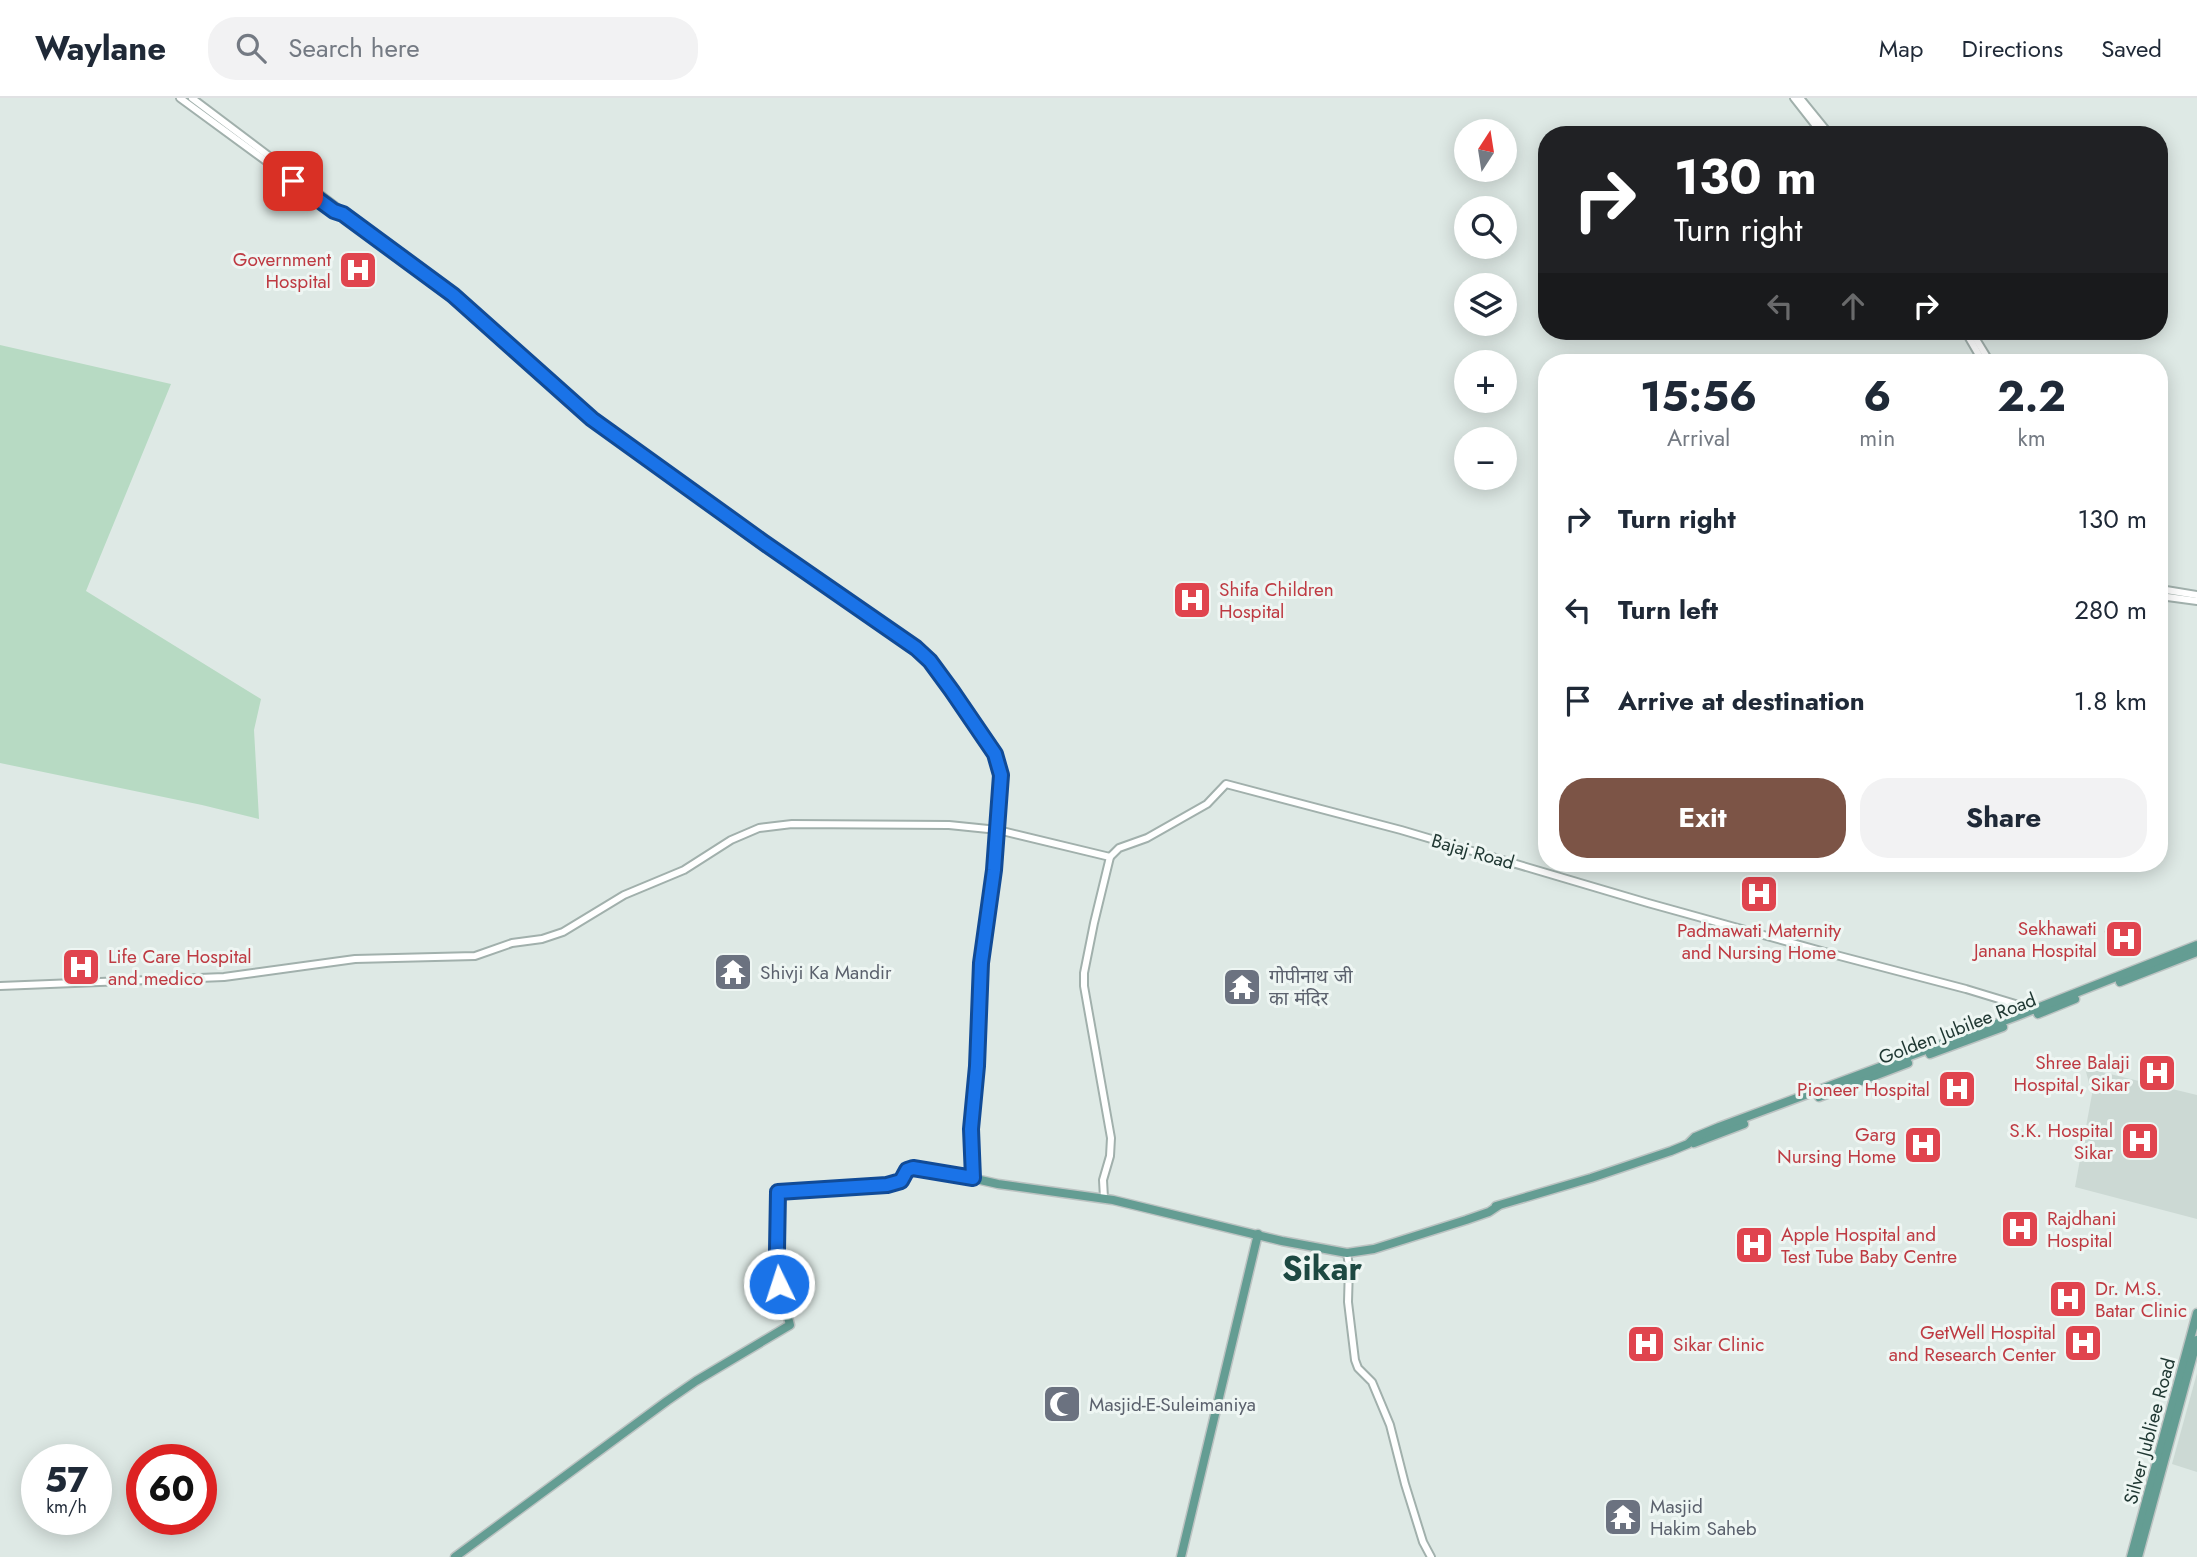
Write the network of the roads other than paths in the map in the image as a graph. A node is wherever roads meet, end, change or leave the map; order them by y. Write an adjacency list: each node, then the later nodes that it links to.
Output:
1 (180, 98): 7 (street)
2 (192, 98): 7 (street)
3 (1794, 98): 5 (street)
4 (1800, 98): 6 (street)
5 (1816, 126)
6 (1823, 126)
7 (343, 214): 12 (street)
8 (2168, 590): 9 (street)
9 (2197, 595)
10 (2168, 597): 11 (street)
11 (2197, 601)
12 (998, 830): 13 (street); 18 (street); 20 (street)
13 (1110, 857): 14 (street, Bajaj Road); 21 (street)
14 (1538, 870)
15 (1545, 872): 19 (street, Bajaj Road)
16 (2197, 945): 19 (main road)
17 (2197, 952): 19 (main road, Golden Jubilee Road)
18 (0, 986)
19 (2038, 1011): 23 (main road)
20 (973, 1178): 21 (main road); 26 (main road)
21 (1104, 1198): 22 (main road)
22 (1258, 1234): 23 (main road); 27 (main road)
23 (1347, 1253): 28 (street)
24 (2197, 1313): 29 (main road, Silver Jubliee Road)
25 (2197, 1340): 30 (main road)
26 (455, 1557)
27 (1181, 1557)
28 (1431, 1557)
29 (2131, 1557)
30 (2138, 1557)

